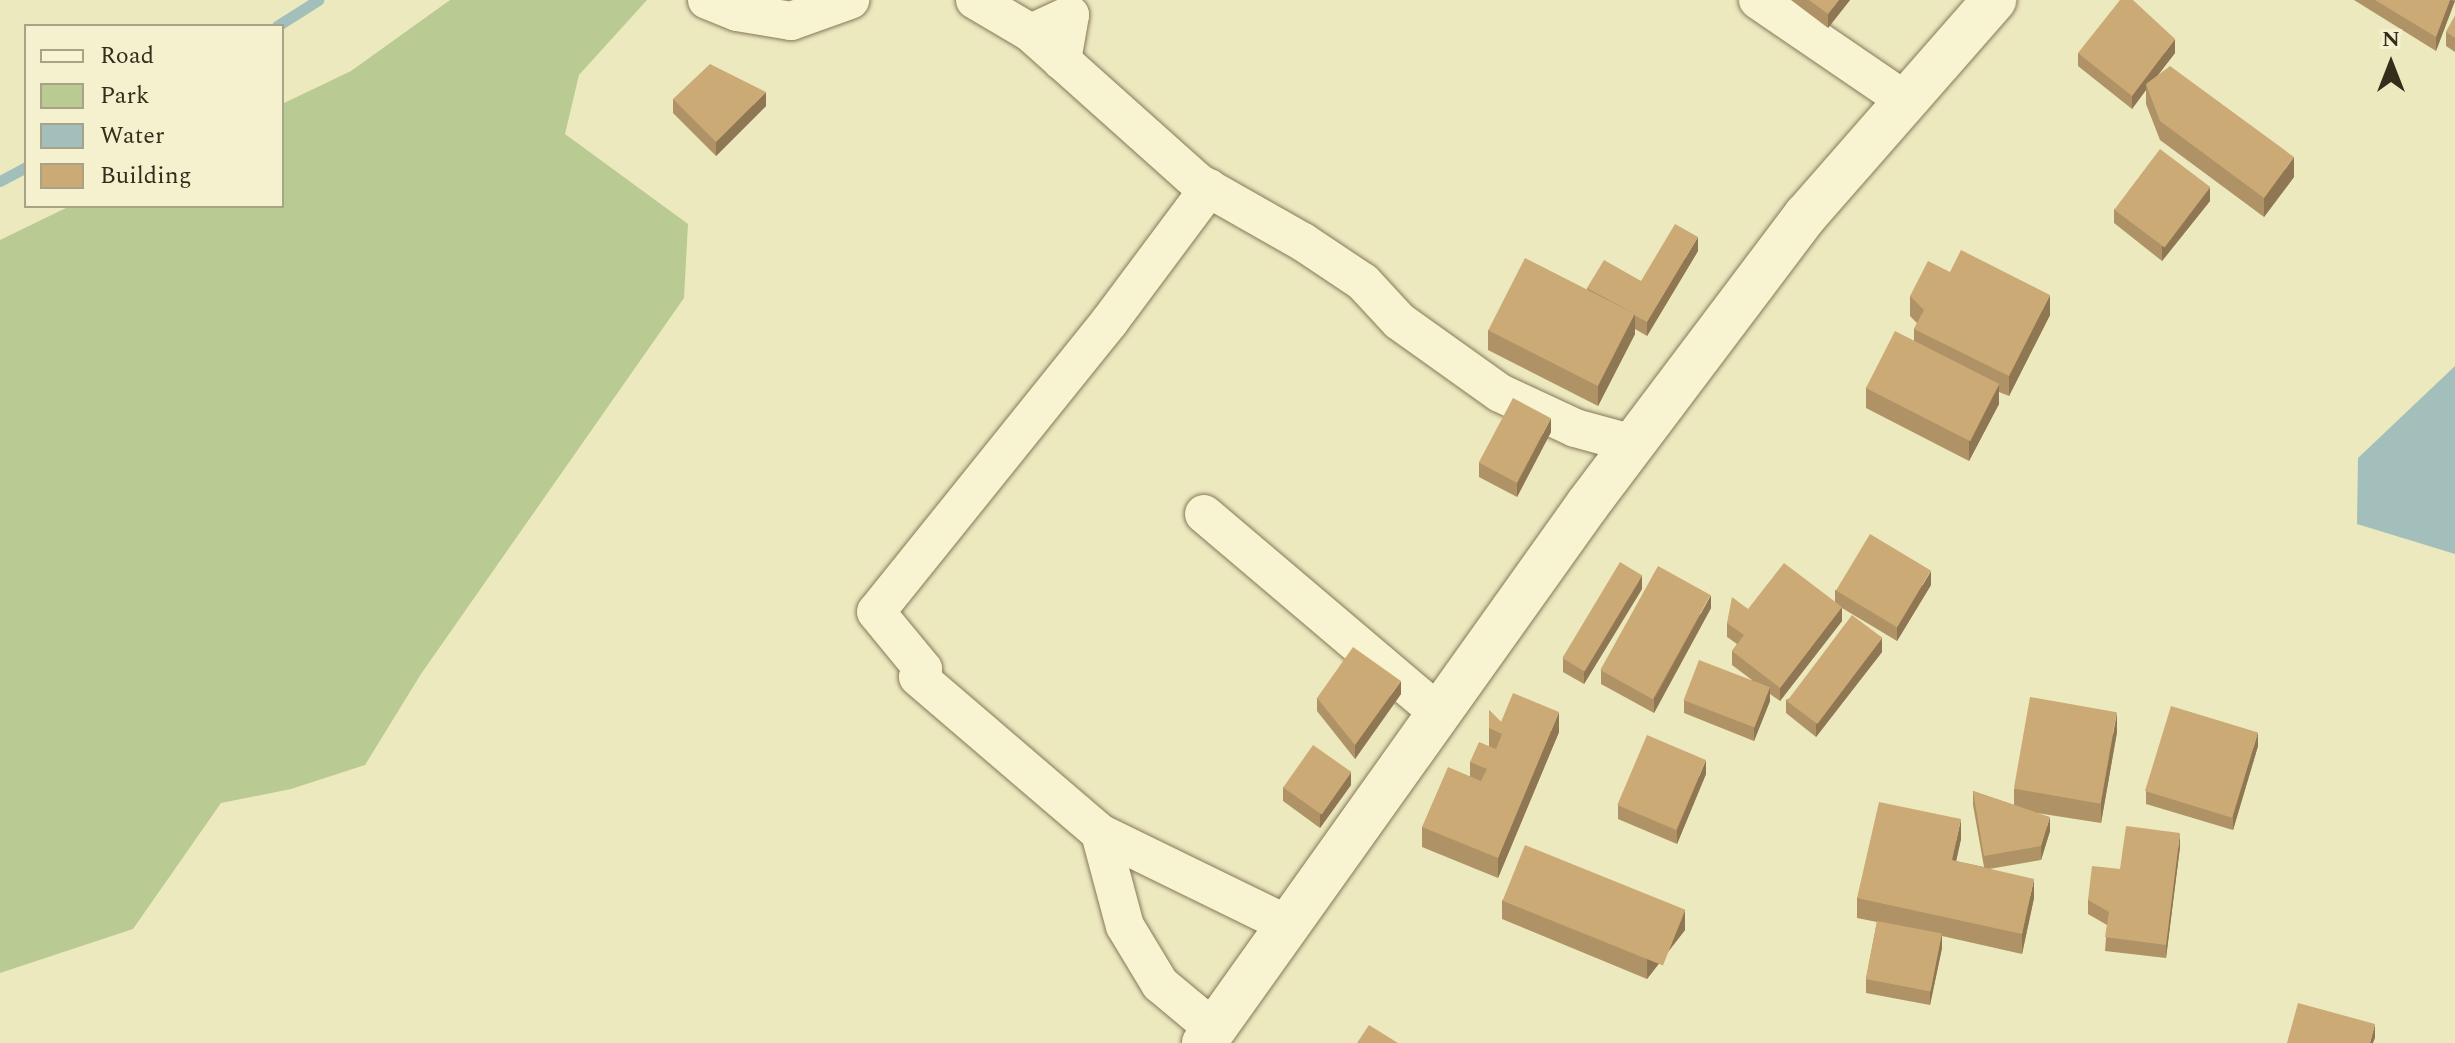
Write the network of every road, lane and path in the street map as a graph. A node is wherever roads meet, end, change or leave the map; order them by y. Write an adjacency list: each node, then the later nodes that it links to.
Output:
1 (707, 0): 5 (street)
2 (975, 0): 7 (street)
3 (1758, 0): 9 (street)
4 (1994, 0): 9 (street)
5 (844, 2)
6 (1078, 8): 7 (street); 8 (street)
7 (1031, 33): 8 (street)
8 (1062, 61): 10 (street)
9 (1906, 101): 11 (street)
10 (1209, 188): 11 (street); 14 (street)
11 (1633, 444): 13 (street)
12 (1204, 514): 13 (street)
13 (1439, 713): 15 (street)
14 (1100, 833): 15 (street); 16 (street)
15 (1289, 925): 16 (street)
16 (1209, 1036)

